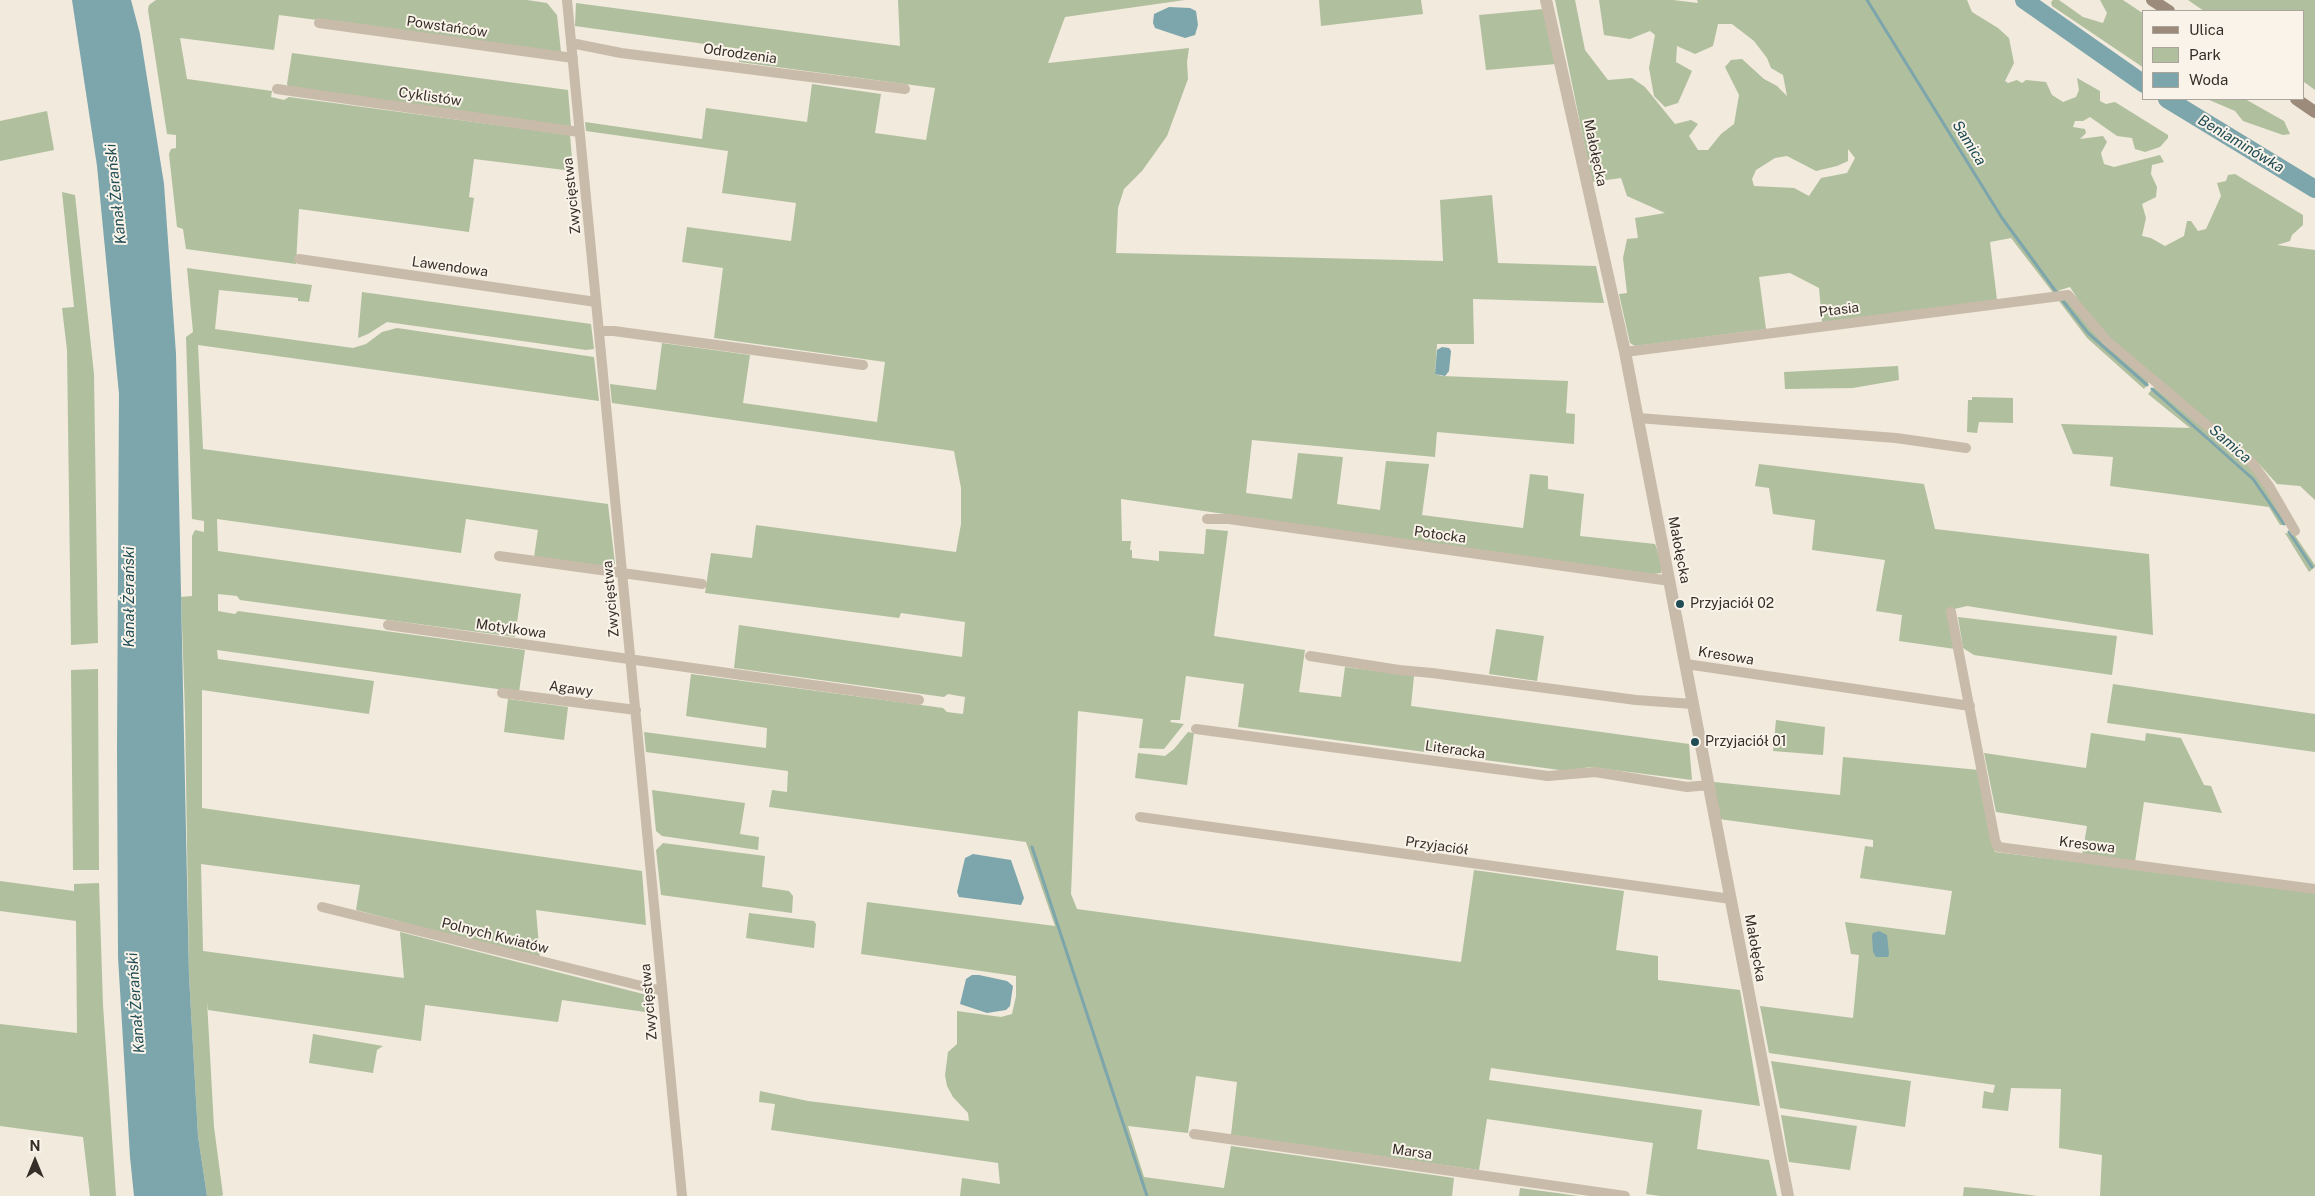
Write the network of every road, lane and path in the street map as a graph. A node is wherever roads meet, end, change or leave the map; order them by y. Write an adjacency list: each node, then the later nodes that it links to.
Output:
1 (567, 0): 6 (street, Zwycięstwa)
2 (1546, 0): 16 (street, Małołęcka)
3 (2152, 0): 4 (main road)
4 (2167, 10)
5 (318, 24): 7 (street, Powstańców)
6 (571, 43): 7 (street, Zwycięstwa); 9 (street, Odrodzenia)
7 (573, 58): 12 (street, Zwycięstwa)
8 (277, 89): 12 (street, Cyklistów)
9 (905, 89)
10 (2297, 100): 11 (main road)
11 (2315, 112)
12 (579, 132): 14 (street, Zwycięstwa)
13 (299, 259): 14 (street, Lawendowa)
14 (596, 302): 15 (street, Zwycięstwa)
15 (599, 331): 17 (street); 23 (street, Zwycięstwa)
16 (1625, 352): 18 (street, Małołęcka); 21 (street, Ptasia)
17 (863, 365)
18 (1638, 418): 19 (street); 24 (street, Małołęcka)
19 (1966, 448)
20 (1207, 519): 24 (street, Potocka)
21 (2295, 531)
22 (499, 556): 23 (street)
23 (623, 574): 25 (street); 29 (street, Zwycięstwa)
24 (1670, 581): 30 (street, Małołęcka)
25 (702, 584)
26 (1951, 612): 34 (street, Kresowa)
27 (388, 626): 29 (street, Motylkowa)
28 (1310, 656): 33 (street)
29 (630, 659): 32 (street, Motylkowa); 35 (street, Zwycięstwa)
30 (1686, 664): 33 (street, Małołęcka); 34 (street, Kresowa)
31 (502, 693): 35 (street, Agawy)
32 (920, 700)
33 (1693, 704): 37 (street, Małołęcka)
34 (1970, 706): 39 (street, Kresowa)
35 (636, 710): 42 (street, Zwycięstwa)
36 (1196, 729): 37 (street, Literacka)
37 (1710, 785): 40 (street, Małołęcka)
38 (1140, 818): 40 (street, Przyjaciół)
39 (2315, 889)
40 (1731, 900): 46 (street, Małołęcka)
41 (322, 907): 42 (street, Polnych Kwiatów)
42 (662, 992): 44 (street, Zwycięstwa)
43 (1194, 1134): 45 (street, Marsa)
44 (682, 1196)
45 (1625, 1196)
46 (1788, 1196)

